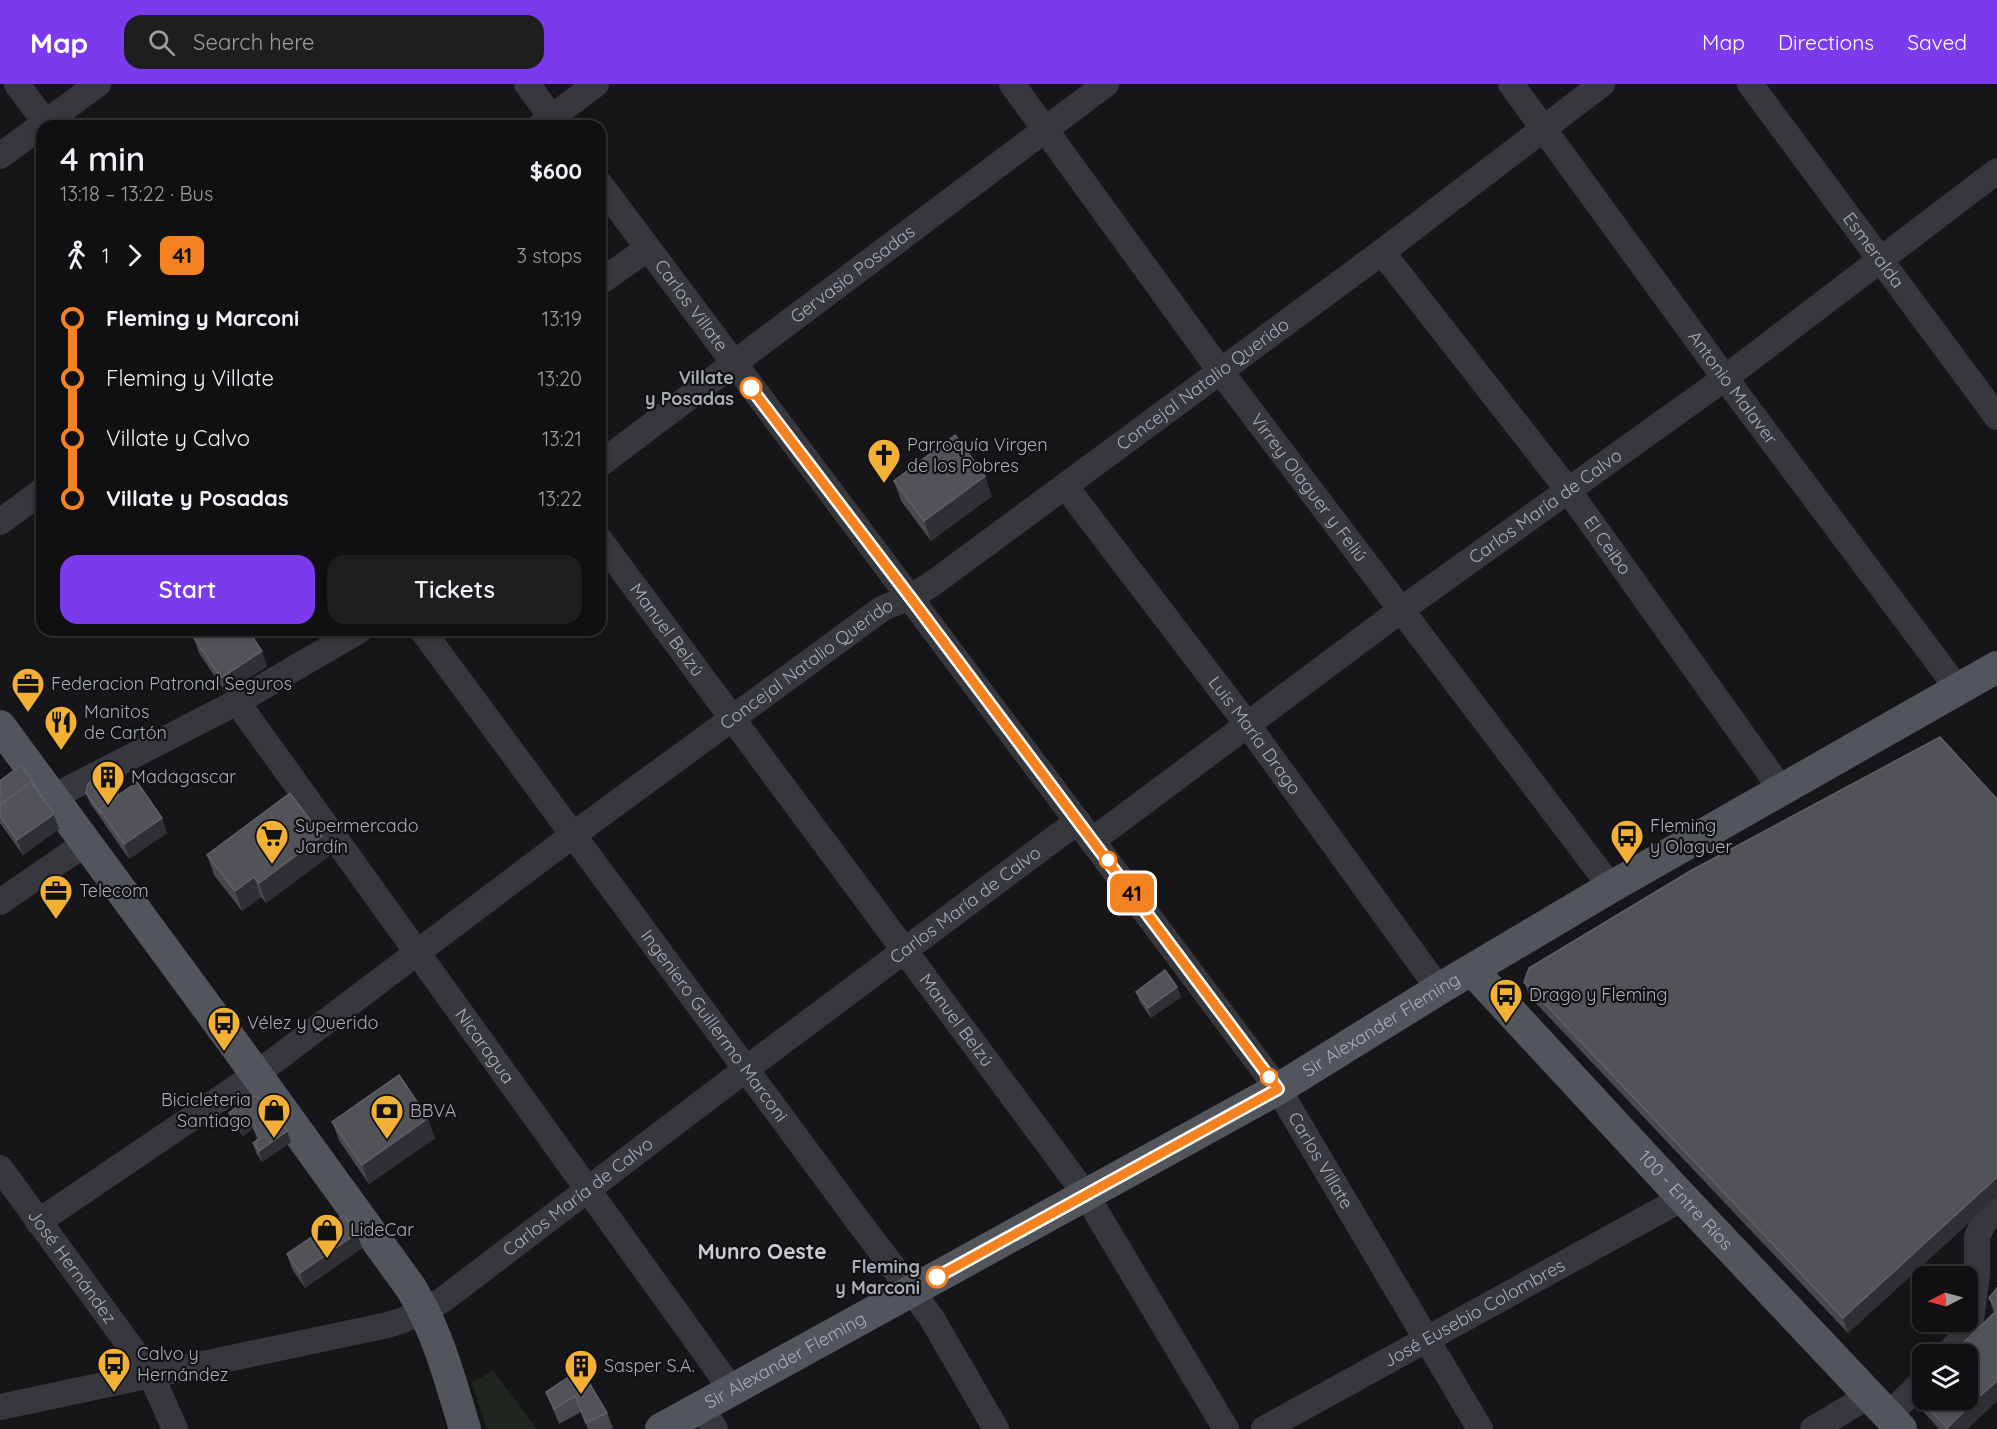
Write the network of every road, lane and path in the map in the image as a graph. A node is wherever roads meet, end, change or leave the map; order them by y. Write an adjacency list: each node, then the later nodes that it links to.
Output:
1 (17, 84): 10 (street)
2 (98, 84): 11 (street)
3 (526, 84): 12 (street)
4 (596, 84): 13 (street)
5 (1012, 84): 15 (street, Virrey Olaguer y Feliú)
6 (1106, 84): 15 (street, Gervasio Posadas)
7 (1511, 84): 14 (street, Antonio Malaver)
8 (1602, 84): 14 (street, Concejal Natalio Querido)
9 (1750, 84): 22 (street, Esmeralda)
10 (43, 120)
11 (51, 120)
12 (548, 120)
13 (554, 120)
14 (1543, 128): 21 (street, Concejal Natalio Querido); 26 (street, Antonio Malaver)
15 (1046, 130): 24 (street, Gervasio Posadas); 25 (street, Virrey Olaguer y Feliú)
16 (36, 131): 17 (street)
17 (0, 156)
18 (1997, 171): 22 (street, Carlos María de Calvo)
19 (606, 192): 20 (street, Carlos Villate)
20 (647, 249): 23 (street); 24 (street, Carlos Villate)
21 (1382, 252): 25 (street, Concejal Natalio Querido); 30 (street, El Ceibo)
22 (1881, 259): 26 (street, Carlos María de Calvo); 27 (street, Esmeralda)
23 (606, 278)
24 (733, 363): 28 (street, Gervasio Posadas); 34 (street, Carlos Villate)
25 (1221, 372): 29 (street, Concejal Natalio Querido); 35 (street, Virrey Olaguer y Feliú)
26 (1725, 378): 30 (street, Carlos María de Calvo); 39 (street, Antonio Malaver)
27 (1997, 417)
28 (606, 459)
29 (1066, 487): 34 (street, Concejal Natalio Querido); 42 (street, Luis María Drago)
30 (1569, 490): 35 (street, Carlos María de Calvo); 44 (street, El Ceibo)
31 (36, 495): 32 (street)
32 (0, 522)
33 (606, 548): 41 (street, Manuel Belzú)
34 (910, 597): 41 (street, Concejal Natalio Querido); 46 (street, Carlos Villate)
35 (1401, 610): 42 (street, Carlos María de Calvo); 49 (street, Virrey Olaguer y Feliú)
36 (350, 636): 40 (street)
37 (426, 636): 47 (street, Ingeniero Guillermo Marconi)
38 (1997, 667): 39 (main road, Sir Alexander Fleming)
39 (1958, 689): 44 (main road, Sir Alexander Fleming)
40 (237, 702): 45 (street); 52 (street, Nicaragua)
41 (733, 718): 47 (street, Concejal Natalio Querido); 51 (street, Manuel Belzú)
42 (1247, 724): 46 (street, Carlos María de Calvo); 54 (street, Luis María Drago)
43 (0, 726): 45 (main road)
44 (1781, 789): 49 (main road, Sir Alexander Fleming)
45 (52, 797): 48 (main road)
46 (1085, 830): 51 (street, Carlos María de Calvo); 57 (street, Carlos Villate)
47 (573, 835): 52 (street, Concejal Natalio Querido); 55 (street, Ingeniero Guillermo Marconi)
48 (86, 843): 50 (street); 56 (main road)
49 (1611, 887): 53 (main road, Sir Alexander Fleming)
50 (0, 902)
51 (906, 951): 55 (street, Carlos María de Calvo); 60 (street, Manuel Belzú)
52 (418, 953): 56 (street, Concejal Natalio Querido); 59 (street, Nicaragua)
53 (1472, 970): 54 (main road, Sir Alexander Fleming); 61 (main road, 100 - Entre Ríos)
54 (1439, 989): 57 (main road, Sir Alexander Fleming)
55 (746, 1069): 59 (street, Carlos María de Calvo); 64 (street, Ingeniero Guillermo Marconi)
56 (255, 1075): 63 (street, Concejal Natalio Querido); 65 (main road)
57 (1278, 1089): 60 (main road, Sir Alexander Fleming); 66 (street, Carlos Villate)
58 (0, 1168): 63 (street, José Hernández)
59 (588, 1189): 65 (street, Carlos María de Calvo); 69 (street, Nicaragua)
60 (1086, 1195): 64 (main road, Sir Alexander Fleming); 79 (street, Manuel Belzú)
61 (1683, 1198): 66 (street, José Eusebio Colombres); 72 (main road, 100 - Entre Ríos)
62 (1997, 1209): 67 (street)
63 (38, 1222): 68 (street, José Hernández)
64 (911, 1291): 69 (main road, Sir Alexander Fleming); 78 (street, Ingeniero Guillermo Marconi)
65 (425, 1311): 68 (street, Carlos María de Calvo); 76 (main road)
66 (1427, 1339): 80 (street, José Eusebio Colombres); 81 (street, Carlos Villate)
67 (1957, 1344)
68 (151, 1375): 71 (street, Carlos María de Calvo); 75 (street, José Hernández)
69 (732, 1390): 73 (main road, Sir Alexander Fleming)
70 (1912, 1391): 72 (street)
71 (0, 1408): 74 (street)
72 (1886, 1414): 82 (street)
73 (709, 1418): 77 (main road, Sir Alexander Fleming)
74 (5, 1429)
75 (175, 1429)
76 (465, 1429)
77 (661, 1429)
78 (996, 1429)
79 (1226, 1429)
80 (1264, 1429)
81 (1480, 1429)
82 (1813, 1429)

